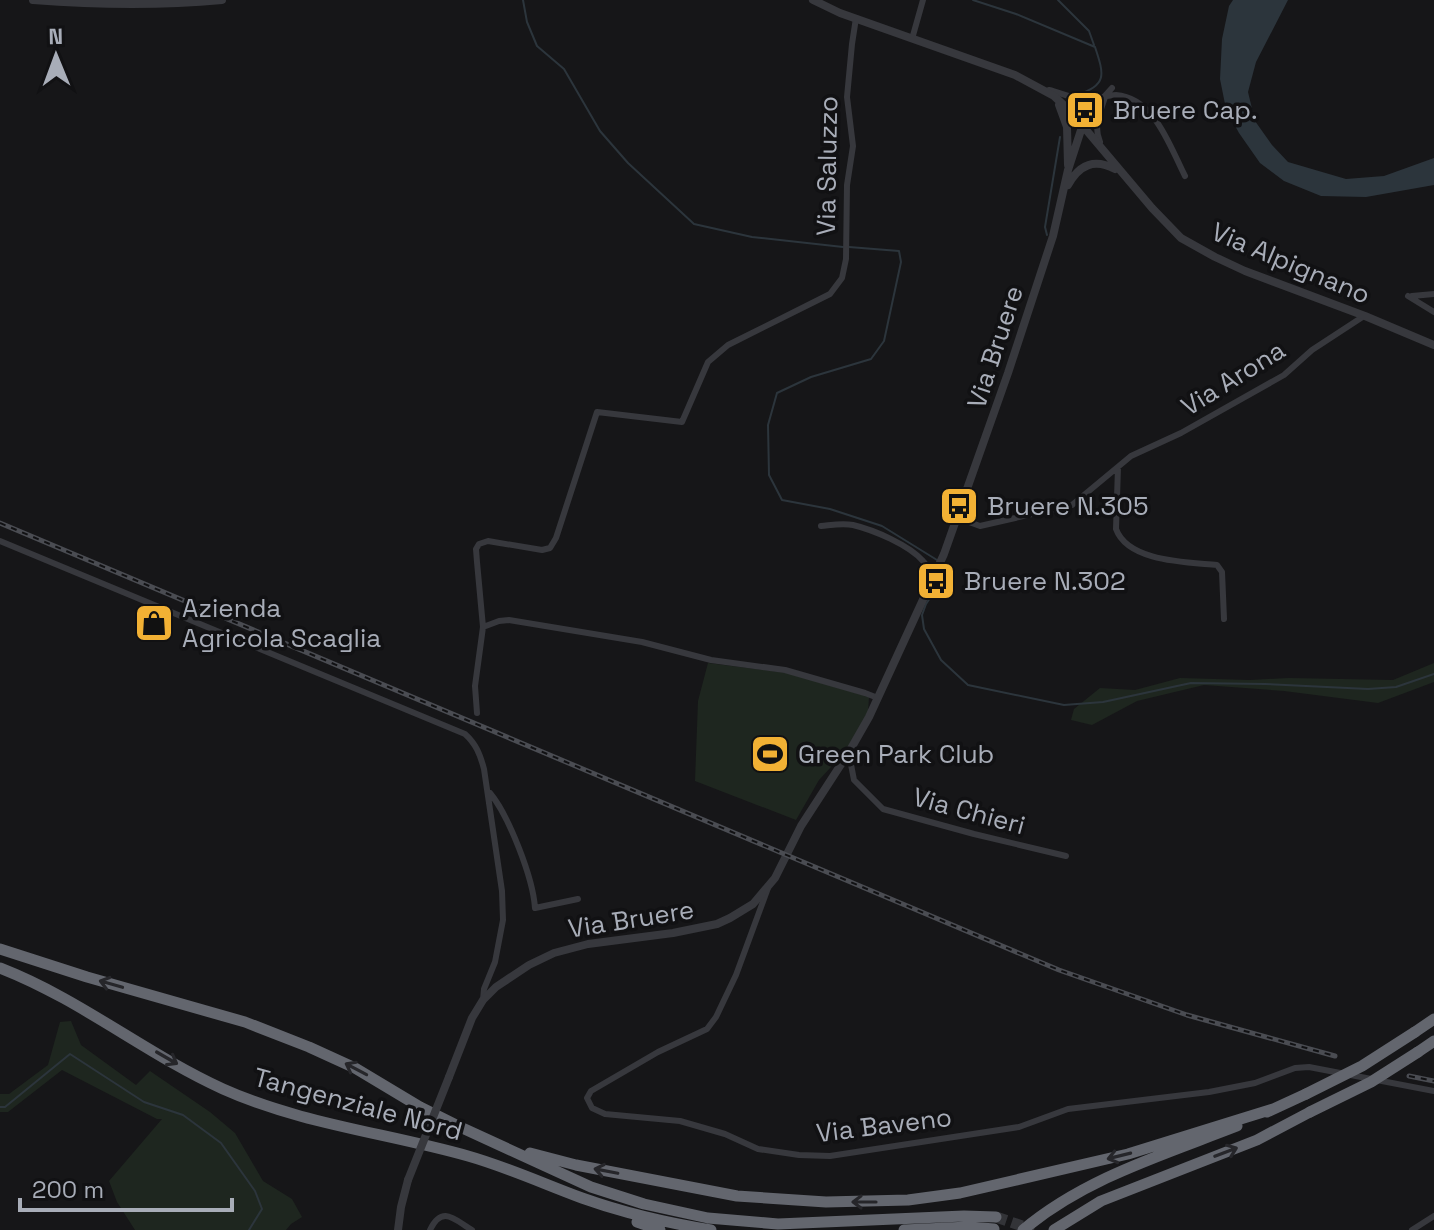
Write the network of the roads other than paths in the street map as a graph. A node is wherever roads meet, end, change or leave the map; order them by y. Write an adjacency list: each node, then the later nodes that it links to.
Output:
1 (33, 0): 2 (street)
2 (222, 0)
3 (813, 0): 5 (street, Via Alpignano)
4 (923, 0): 6 (street)
5 (856, 18): 6 (street, Via Alpignano); 27 (street, Via Saluzzo)
6 (912, 39): 7 (street, Via Alpignano)
7 (1042, 88): 9 (street, Via Alpignano); 10 (street)
8 (1112, 88): 10 (street)
9 (1054, 96): 11 (street, Via Alpignano); 13 (street)
10 (1105, 97): 11 (street); 12 (street); 15 (street)
11 (1082, 127): 12 (street, Via Alpignano); 13 (street, Via Bruere)
12 (1104, 152): 14 (street, Via Alpignano)
13 (1068, 170): 16 (street, Via Bruere)
14 (1123, 174): 16 (street); 19 (street, Via Alpignano)
15 (1185, 176)
16 (1061, 200): 22 (street, Via Bruere)
17 (1434, 294): 18 (street)
18 (1434, 312)
19 (1365, 316): 20 (street, Via Alpignano); 21 (street, Via Arona)
20 (1434, 345)
21 (1118, 467): 22 (street, Via Arona); 26 (street)
22 (958, 518): 25 (street, Via Bruere)
23 (821, 526): 25 (street)
24 (0, 541): 31 (street)
25 (934, 577): 28 (street, Via Bruere)
26 (1224, 619)
27 (483, 627): 28 (street); 29 (street)
28 (878, 698): 30 (street, Via Bruere)
29 (477, 713)
30 (849, 752): 32 (street, Via Chieri); 33 (street, Via Bruere)
31 (488, 790): 34 (street); 37 (street)
32 (1066, 856)
33 (768, 888): 37 (street, Via Bruere); 40 (street, Via Baveno)
34 (578, 899)
35 (0, 949): 42 (highway, Tangenziale Nord, one-way to 35)
36 (0, 968): 43 (highway, Tangenziale Nord, one-way to 43)
37 (483, 1000): 46 (street, Via Bruere, bridge)
38 (1434, 1019): 41 (highway, bridge)
39 (1434, 1041): 53 (highway, one-way to 39, bridge)
40 (1434, 1091)
41 (1273, 1109): 42 (highway, one-way to 42); 52 (highway)
42 (499, 1145): 45 (highway)
43 (585, 1199): 49 (highway); 50 (highway)
44 (1434, 1216): 54 (street)
45 (995, 1223): 51 (highway)
46 (398, 1230)
47 (430, 1230): 48 (street)
48 (472, 1230)
49 (660, 1230)
50 (711, 1230)
51 (904, 1230)
52 (1023, 1230)
53 (1054, 1230)
54 (1412, 1230)

